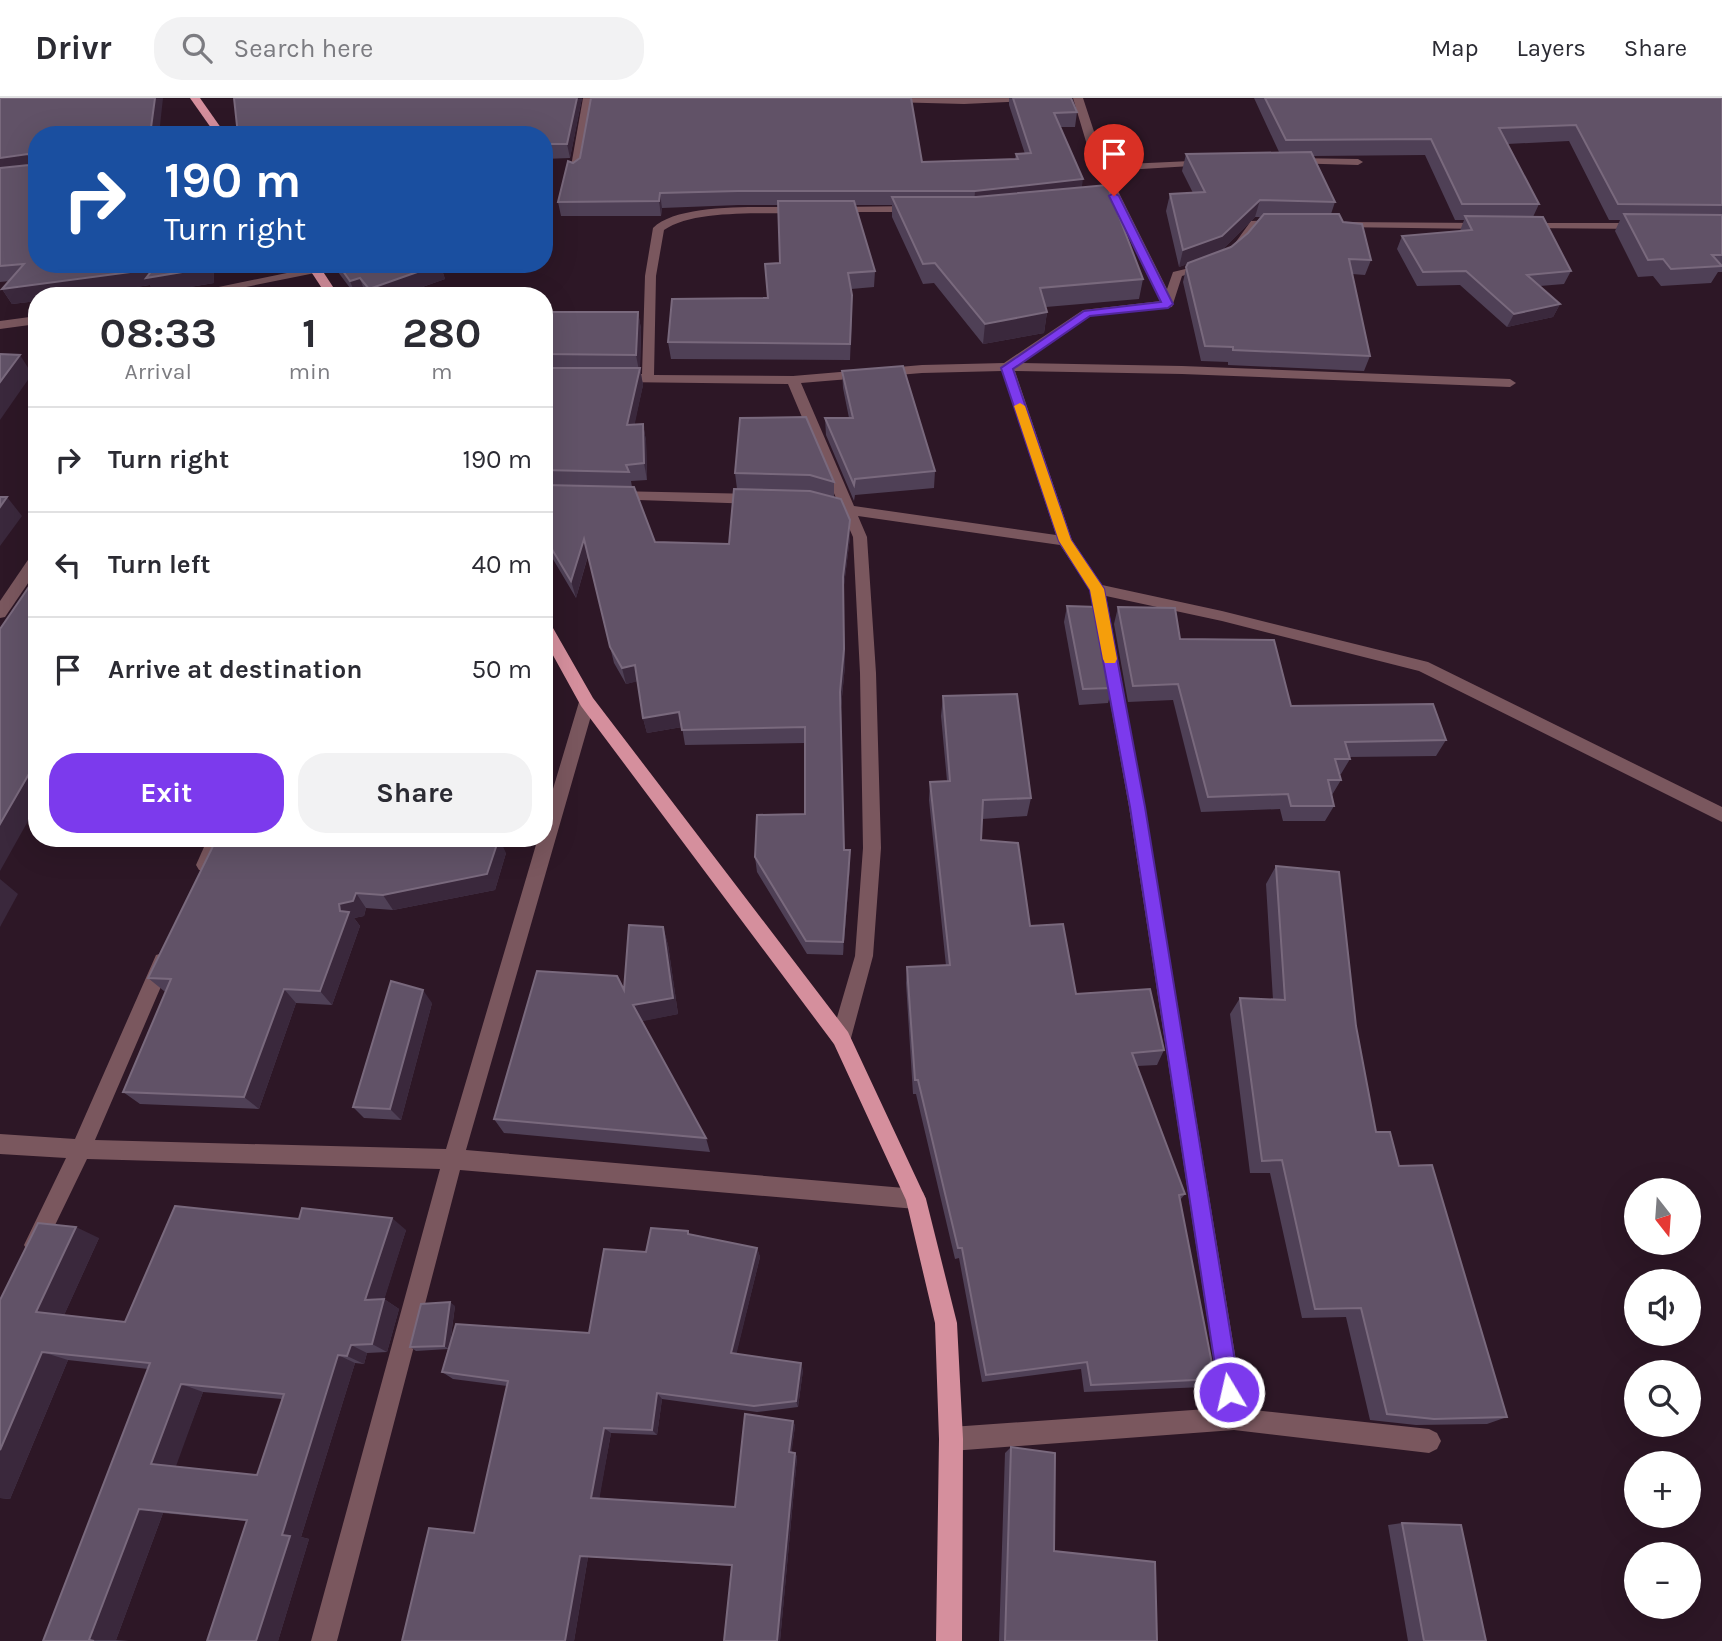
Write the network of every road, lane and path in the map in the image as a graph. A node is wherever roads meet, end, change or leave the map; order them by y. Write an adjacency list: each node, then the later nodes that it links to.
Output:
1 (195, 98): 6 (main road)
2 (588, 98): 11 (street)
3 (852, 98): 4 (street)
4 (1032, 98)
5 (1078, 98): 10 (street)
6 (215, 126)
7 (1278, 161): 9 (street)
8 (1225, 162): 10 (street)
9 (1358, 162)
10 (1103, 168): 12 (street)
11 (575, 172)
12 (1114, 196): 13 (street); 22 (street)
13 (1101, 197)
14 (933, 209): 16 (street)
15 (808, 210): 27 (street)
16 (822, 210)
17 (1296, 224): 22 (street)
18 (1323, 225): 19 (street)
19 (1653, 226)
20 (291, 273): 21 (street)
21 (236, 287)
22 (1168, 304): 25 (street)
23 (28, 321): 24 (street)
24 (0, 325)
25 (1007, 368): 28 (street); 29 (street); 34 (street)
26 (609, 378): 27 (street)
27 (648, 378): 28 (street)
28 (793, 380): 33 (street)
29 (1510, 383)
30 (598, 496): 31 (street)
31 (771, 499)
32 (824, 504): 33 (street)
33 (849, 511): 34 (street); 46 (street)
34 (1065, 541): 36 (street)
35 (28, 571): 37 (street)
36 (1097, 589): 40 (street); 52 (street)
37 (0, 613)
38 (553, 641): 39 (main road)
39 (587, 702): 41 (street); 46 (main road)
40 (1722, 815)
41 (553, 818)
42 (213, 847): 44 (street)
43 (544, 847): 49 (street)
44 (195, 888)
45 (173, 937): 48 (street)
46 (841, 1038): 50 (main road)
47 (0, 1144): 48 (street)
48 (81, 1149): 49 (street); 51 (street)
49 (453, 1159): 50 (street); 55 (street)
50 (916, 1199): 53 (main road)
51 (29, 1257)
52 (1234, 1419): 53 (street); 54 (street)
53 (951, 1439): 56 (main road)
54 (1429, 1441)
55 (324, 1641)
56 (948, 1641)

